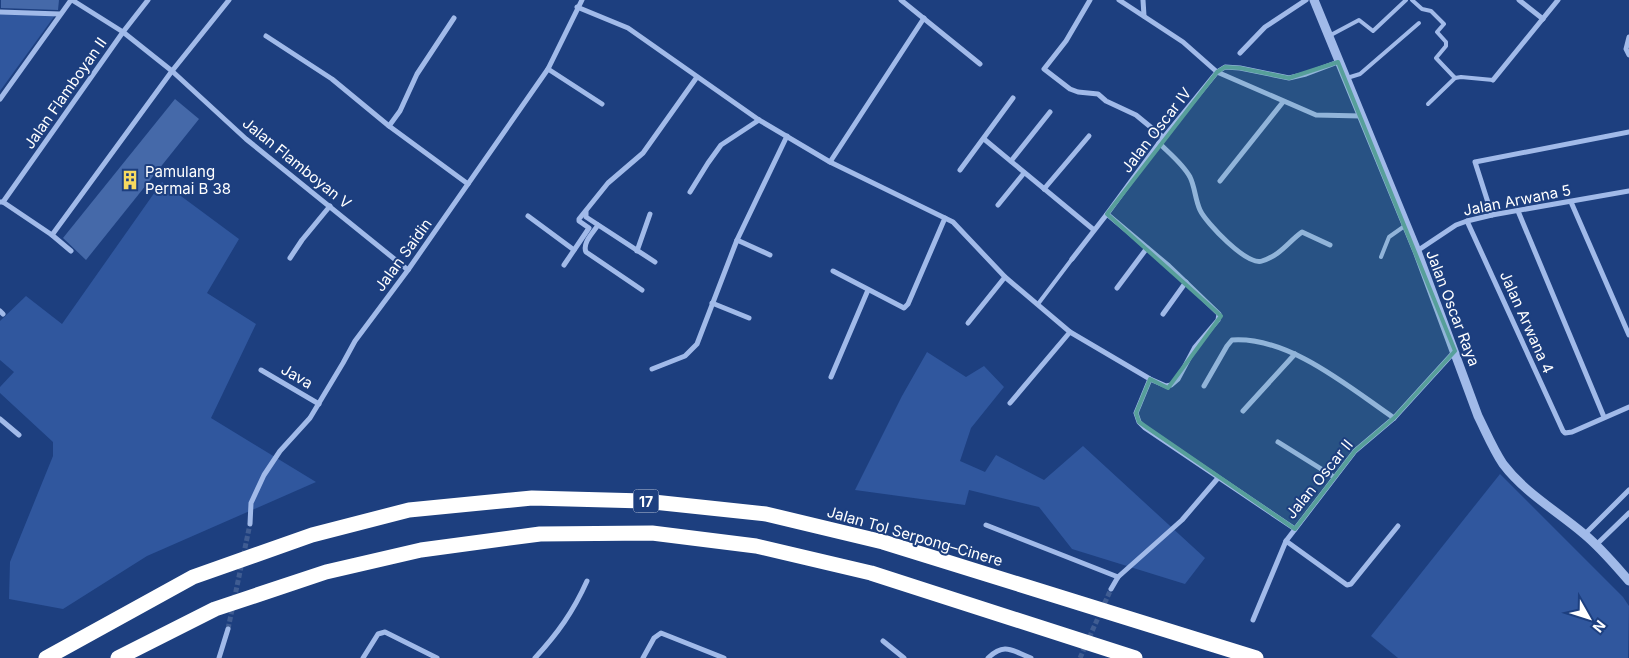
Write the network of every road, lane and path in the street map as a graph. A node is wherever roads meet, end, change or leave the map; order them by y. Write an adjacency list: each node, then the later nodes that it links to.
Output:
1 (71, 0): 17 (street); 23 (street, Jalan Flamboyan V)
2 (148, 0): 23 (street, Jalan Flamboyan II)
3 (229, 0): 32 (street)
4 (582, 0): 15 (street, Jalan Saidin)
5 (901, 0): 20 (street)
6 (1090, 0): 50 (street)
7 (1119, 0): 18 (street)
8 (1143, 0): 18 (street)
9 (1306, 0): 27 (street)
10 (1314, 0): 25 (street, Jalan Oscar Raya)
11 (1406, 0): 25 (lane)
12 (1412, 0): 36 (lane)
13 (1519, 0): 21 (street)
14 (1558, 0): 21 (street)
15 (577, 7): 31 (street, Jalan Saidin); 34 (street)
16 (0, 12): 17 (street)
17 (60, 14): 39 (street)
18 (1144, 16): 33 (street)
19 (454, 18): 46 (street)
20 (924, 18): 30 (street); 53 (street)
21 (1543, 19): 37 (street)
22 (1419, 23): 35 (lane)
23 (123, 32): 32 (street, Jalan Flamboyan V); 62 (street, Jalan Flamboyan II)
24 (266, 36): 46 (street)
25 (1328, 36): 29 (street, Jalan Oscar Raya)
26 (1629, 37): 28 (street)
27 (1240, 53)
28 (1629, 55)
29 (1338, 62): 33 (street); 35 (street, Jalan Oscar Raya)
30 (980, 64)
31 (548, 69): 41 (street); 58 (street, Jalan Saidin)
32 (172, 71): 65 (street, Jalan Flamboyan V); 77 (street)
33 (1217, 72): 40 (street); 50 (street, Jalan Oscar IV)
34 (697, 77): 45 (street); 67 (street)
35 (1345, 78): 44 (street, Jalan Oscar Raya)
36 (1455, 78): 37 (lane); 42 (lane)
37 (1493, 80)
38 (1014, 98): 51 (street)
39 (0, 100)
40 (1283, 102): 44 (street); 57 (street)
41 (602, 104)
42 (1428, 104)
43 (1050, 112): 54 (street)
44 (1361, 116): 75 (street, Jalan Oscar Raya)
45 (759, 120): 48 (street); 61 (street)
46 (389, 126): 58 (street)
47 (1629, 132): 70 (street)
48 (787, 136): 53 (street); 78 (street)
49 (1089, 136): 59 (street)
50 (1164, 138): 52 (street, Jalan Oscar IV)
51 (984, 139): 54 (street); 55 (street)
52 (1159, 143): 69 (street, Jalan Oscar IV); 79 (street)
53 (830, 162): 72 (street)
54 (1011, 162): 56 (street)
55 (960, 170)
56 (1024, 173): 59 (street); 64 (street)
57 (1220, 181)
58 (468, 184): 91 (street, Jalan Saidin)
59 (1044, 189): 76 (street)
60 (1629, 191): 63 (street, Jalan Arwana 5)
61 (690, 192)
62 (2, 202): 77 (street)
63 (1571, 202): 66 (street, Jalan Arwana 5); 104 (street)
64 (998, 205)
65 (330, 206): 87 (street); 91 (street, Jalan Flamboyan V)
66 (1518, 211): 70 (street, Jalan Arwana 5); 116 (street)
67 (586, 212): 74 (street); 82 (street)
68 (650, 214): 83 (street)
69 (1107, 214): 76 (street, Jalan Oscar IV); 80 (street)
70 (1492, 215): 73 (street, Jalan Arwana 5)
71 (528, 216): 82 (street)
72 (945, 218): 93 (street); 97 (street)
73 (1467, 221): 84 (street, Jalan Arwana 5); 116 (street, Jalan Arwana 4)
74 (598, 225): 83 (street); 96 (street)
75 (1406, 226): 84 (street, Jalan Oscar Raya); 86 (lane)
76 (1094, 230): 88 (street, Jalan Oscar IV)
77 (52, 235): 81 (street)
78 (737, 240): 85 (street); 98 (street)
79 (1330, 245)
80 (1147, 248): 94 (street); 95 (street)
81 (71, 250)
82 (574, 250): 90 (street)
83 (637, 251): 89 (street)
84 (1417, 251): 105 (street, Jalan Oscar Raya)
85 (770, 255)
86 (1381, 256)
87 (290, 258)
88 (1072, 259): 99 (lane, Jalan Oscar IV)
89 (656, 262)
90 (564, 265)
91 (408, 270): 113 (street, Jalan Saidin)
92 (833, 271): 97 (street)
93 (1005, 277): 99 (street); 102 (street)
94 (1186, 282): 100 (street); 110 (street)
95 (1117, 288)
96 (642, 290)
97 (868, 290): 109 (street)
98 (712, 303): 101 (street); 107 (street)
99 (1038, 304): 103 (street)
100 (1163, 314)
101 (749, 318)
102 (968, 323)
103 (1070, 332): 110 (street); 112 (street)
104 (1629, 335)
105 (1455, 351): 117 (street, Jalan Oscar II); 129 (street, Jalan Oscar Raya)
106 (1295, 354): 111 (street); 115 (street); 117 (street)
107 (652, 369)
108 (261, 370): 113 (street, Java)
109 (831, 377)
110 (1150, 379): 122 (street)
111 (1204, 386)
112 (1010, 403)
113 (319, 404): 125 (street, Jalan Saidin)
114 (1629, 407): 116 (street)
115 (1243, 411)
116 (1604, 417)
117 (1394, 418): 121 (street, Jalan Oscar II)
118 (0, 419): 119 (street)
119 (19, 435)
120 (1278, 442): 121 (street)
121 (1334, 477): 128 (street, Jalan Oscar II)
122 (1218, 478): 128 (street); 132 (street)
123 (1629, 490): 129 (street)
124 (1629, 513): 131 (street)
125 (250, 524)
126 (986, 525): 132 (street)
127 (1398, 526): 130 (street)
128 (1295, 529): 130 (street, Jalan Oscar II)
129 (1585, 534): 131 (street, Jalan Oscar Raya)
130 (1286, 540): 136 (street, Jalan Oscar II)
131 (1596, 545): 134 (street, Jalan Oscar Raya)
132 (1118, 577): 135 (street)
133 (587, 581): 144 (street)
134 (1629, 581)
135 (1111, 589)
136 (1253, 620)
137 (228, 629): 141 (street)
138 (883, 641): 147 (street)
139 (46, 658): 151 (highway, Jalan Tol Serpong–Cinere / 17)
140 (118, 658): 150 (highway, 17)
141 (219, 658)
142 (363, 658): 143 (street)
143 (437, 658)
144 (535, 658)
145 (643, 658): 146 (street)
146 (724, 658)
147 (904, 658)
148 (988, 658): 149 (street)
149 (1031, 658)
150 (1135, 658)
151 (1256, 658)

